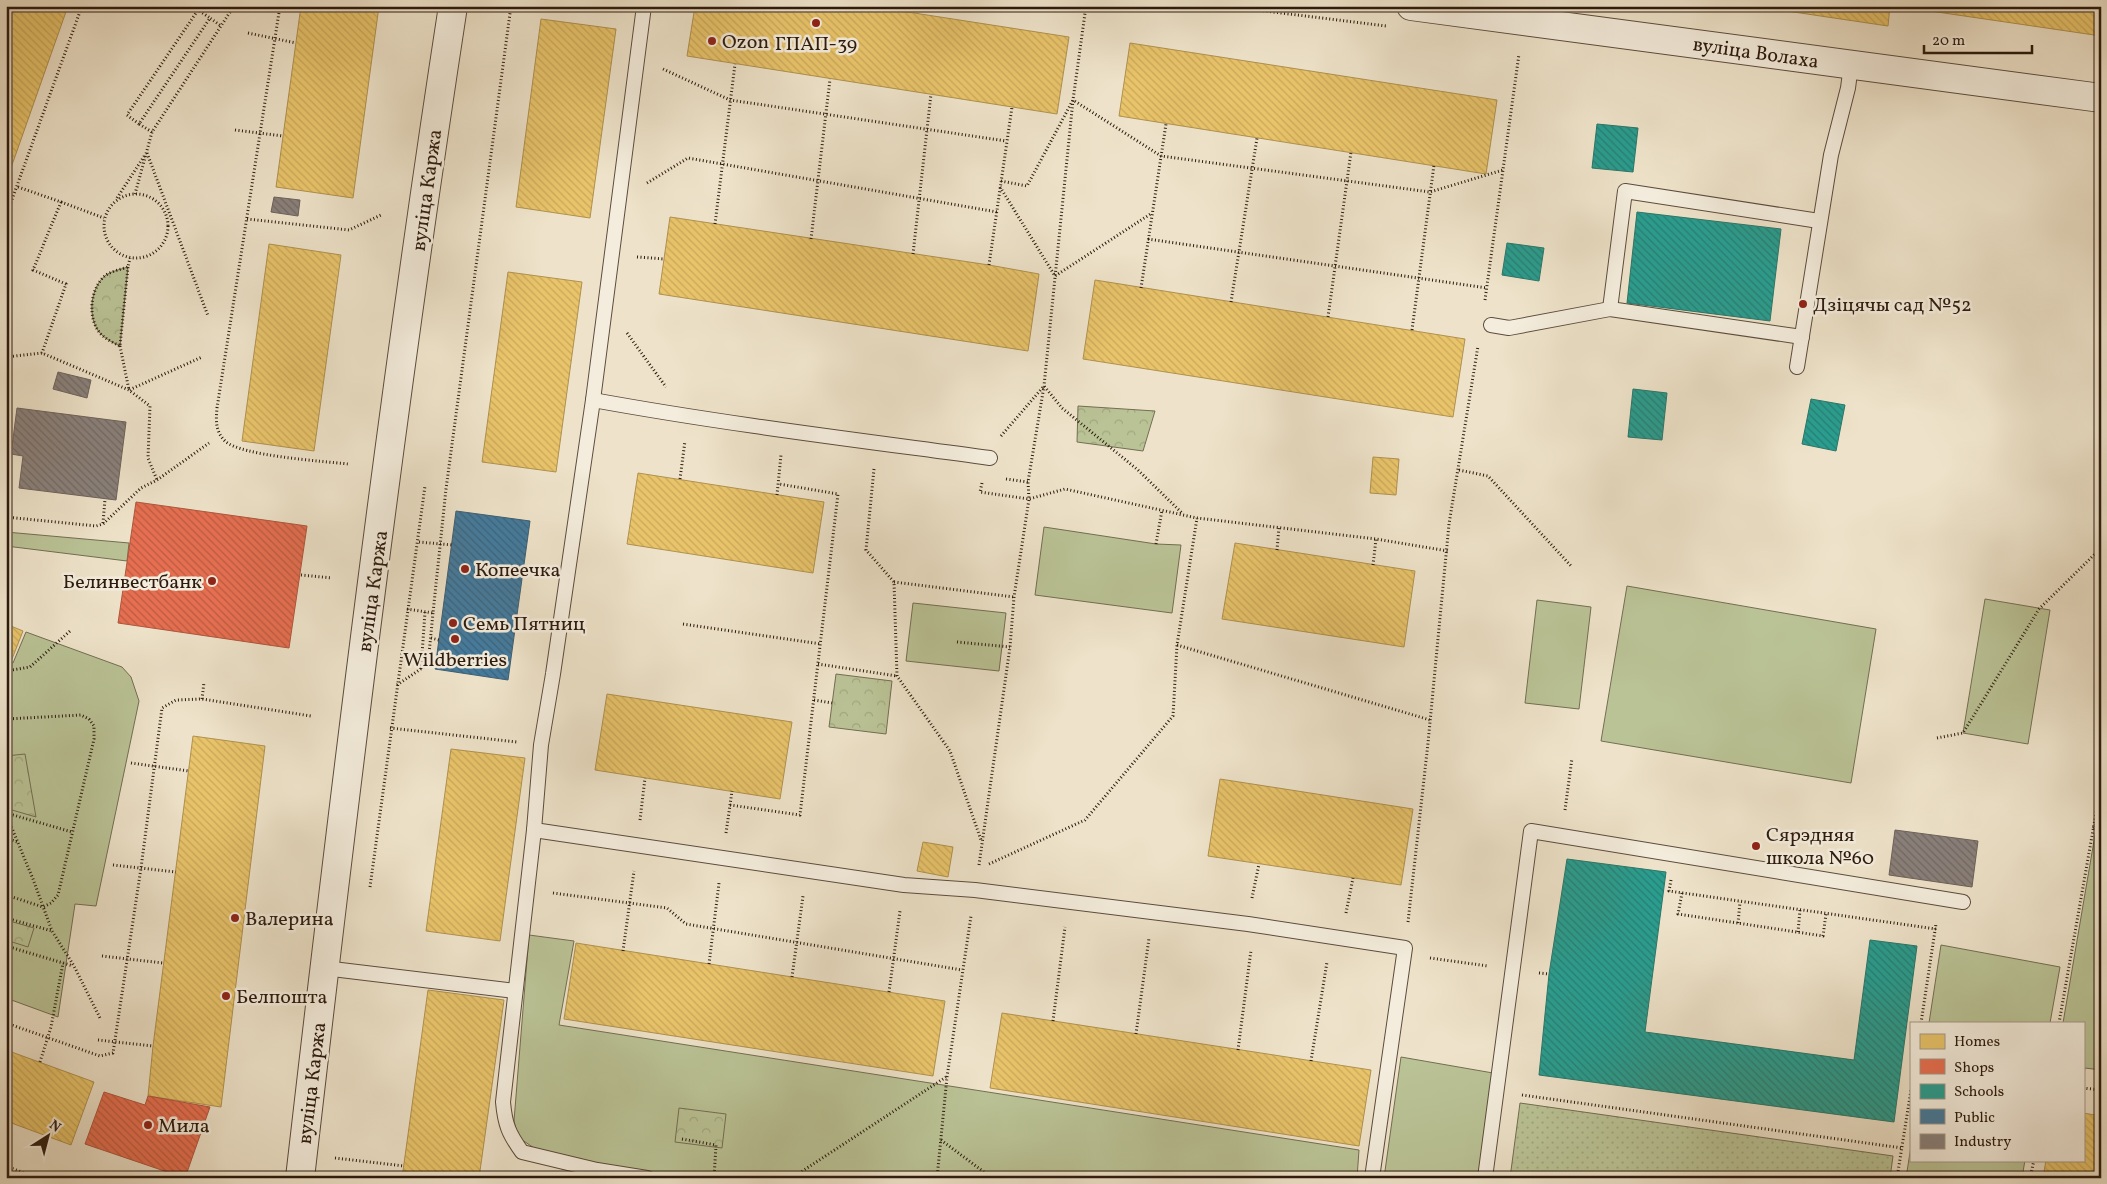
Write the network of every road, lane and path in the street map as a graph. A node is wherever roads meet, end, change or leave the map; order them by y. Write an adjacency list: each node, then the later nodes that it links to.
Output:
1 (82, 6): 44 (path)
2 (234, 6): 10 (path)
3 (280, 6): 12 (path)
4 (453, 6): 215 (street, вуліца Каржа)
5 (511, 6): 114 (path)
6 (644, 6): 75 (lane)
7 (1086, 6): 22 (path)
8 (1411, 6): 16 (street, вуліца Волаха)
9 (210, 18): 10 (path); 25 (path); 25 (path)
10 (220, 26): 29 (path)
11 (248, 32): 12 (path)
12 (275, 38): 13 (path); 30 (path)
13 (296, 43)
14 (1520, 53): 40 (path)
15 (735, 64): 21 (path)
16 (1851, 64): 20 (street, вуліца Волаха); 58 (lane)
17 (656, 66): 21 (path)
18 (830, 78): 24 (path)
19 (931, 94): 27 (path)
20 (2101, 98)
21 (730, 100): 24 (path); 37 (path)
22 (1072, 100): 36 (path); 42 (path); 68 (path)
23 (1012, 107): 33 (path)
24 (826, 113): 27 (path); 41 (path)
25 (139, 124): 29 (path)
26 (1166, 124): 36 (path)
27 (927, 129): 33 (path); 49 (path)
28 (234, 130): 30 (path)
29 (152, 132): 35 (path)
30 (260, 133): 31 (path); 57 (path)
31 (283, 136)
32 (1257, 138): 39 (path)
33 (1006, 141): 42 (path)
34 (1351, 152): 43 (path)
35 (147, 153): 48 (path); 50 (path); 76 (path)
36 (1161, 156): 39 (path); 53 (path)
37 (723, 164): 41 (path); 45 (path); 59 (path)
38 (1434, 165): 47 (path)
39 (1252, 168): 43 (path); 62 (path)
40 (1503, 170): 47 (path); 71 (path)
41 (818, 181): 49 (path); 60 (path)
42 (1001, 181): 46 (path)
43 (1347, 181): 47 (path); 67 (path)
44 (18, 186): 51 (path); 55 (path)
45 (641, 187)
46 (1000, 187): 52 (path); 68 (path)
47 (1430, 192): 69 (path)
48 (135, 194): 50 (path); 64 (path)
49 (919, 198): 52 (path); 63 (path)
50 (116, 201): 56 (path)
51 (60, 202): 56 (path); 83 (path)
52 (997, 212): 65 (path)
53 (1152, 214): 61 (path); 68 (path)
54 (381, 215): 57 (path)
55 (6, 216)
56 (104, 218): 64 (path)
57 (247, 219): 95 (path)
58 (1819, 221): 74 (lane); 80 (lane)
59 (716, 224)
60 (811, 239)
61 (1148, 240): 62 (path); 70 (path)
62 (1239, 253): 67 (path); 72 (path)
63 (913, 254)
64 (130, 258): 66 (path)
65 (989, 265)
66 (128, 267): 81 (path); 81 (path)
67 (1335, 267): 69 (path); 77 (path)
68 (1055, 276): 87 (path)
69 (1419, 278): 71 (path); 79 (path)
70 (1141, 288)
71 (1487, 288): 73 (path)
72 (1231, 302)
73 (1484, 307)
74 (1610, 308): 78 (lane); 80 (lane)
75 (604, 315): 89 (lane); 90 (path)
76 (208, 316)
77 (1328, 317)
78 (1491, 326)
79 (1412, 330)
80 (1802, 337): 86 (lane)
81 (120, 346): 88 (path)
82 (1478, 346): 96 (path)
83 (42, 353): 84 (path); 88 (path)
84 (6, 356)
85 (202, 356): 88 (path)
86 (1797, 367)
87 (1044, 386): 94 (path); 103 (path); 106 (path)
88 (129, 390): 99 (path)
89 (593, 400): 90 (lane); 150 (lane)
90 (688, 417): 91 (lane); 98 (path)
91 (783, 432): 93 (lane); 100 (path)
92 (209, 443): 99 (path)
93 (877, 443): 94 (lane); 123 (path)
94 (990, 458)
95 (348, 464)
96 (1459, 470): 118 (path); 120 (path)
97 (984, 476): 103 (path)
98 (680, 479)
99 (157, 480): 109 (path)
100 (778, 484): 102 (path); 133 (path)
101 (425, 486): 112 (path)
102 (777, 494)
103 (1028, 498): 105 (path); 124 (path)
104 (105, 499): 109 (path)
105 (1162, 510): 106 (path); 113 (path)
106 (1183, 514): 108 (path)
107 (6, 516): 109 (path)
108 (1197, 518): 110 (path); 134 (path)
109 (103, 524)
110 (1279, 527): 111 (path); 117 (path)
111 (1376, 539): 118 (path); 119 (path)
112 (419, 542): 114 (path); 125 (path)
113 (1156, 544)
114 (442, 545): 115 (path); 127 (path)
115 (452, 545)
116 (2101, 548): 149 (path)
117 (1276, 550)
118 (1448, 551): 147 (path)
119 (1373, 565)
120 (1572, 567)
121 (301, 575): 122 (path)
122 (332, 578)
123 (894, 582): 124 (path); 139 (path)
124 (1014, 597): 135 (path)
125 (407, 609): 126 (path); 141 (path)
126 (425, 612): 127 (path); 137 (path)
127 (433, 613): 130 (path)
128 (683, 624): 133 (path)
129 (70, 632): 138 (path)
130 (431, 638): 131 (path); 137 (path)
131 (439, 640)
132 (957, 642): 135 (path)
133 (821, 644): 136 (path)
134 (1177, 645): 147 (path); 168 (path)
135 (1010, 647): 168 (path)
136 (818, 664): 139 (path); 143 (path)
137 (421, 669): 141 (path)
138 (6, 671)
139 (897, 676): 168 (path)
140 (204, 682): 142 (path)
141 (396, 685): 148 (path)
142 (202, 699): 145 (path); 153 (path)
143 (814, 700): 144 (path); 158 (path)
144 (832, 703)
145 (311, 716)
146 (6, 719): 166 (path)
147 (1431, 720): 206 (path)
148 (390, 728): 150 (path); 183 (path)
149 (1937, 738)
150 (541, 745): 165 (lane)
151 (1572, 758): 161 (path)
152 (131, 763): 153 (path)
153 (153, 765): 154 (path); 175 (path)
154 (188, 771)
155 (645, 778): 159 (path)
156 (2101, 786): 164 (path)
157 (732, 791): 158 (path)
158 (730, 805): 163 (path)
159 (641, 810)
160 (6, 813): 166 (path); 169 (path)
161 (1564, 818)
162 (2101, 818): 164 (path)
163 (728, 823)
164 (2093, 829): 223 (path)
165 (534, 830): 170 (lane); 181 (lane)
166 (72, 832): 191 (path)
167 (6, 838): 169 (path)
168 (981, 840)
169 (18, 842): 191 (path)
170 (638, 844): 172 (lane); 190 (path)
171 (1673, 854): 184 (path); 189 (lane); 236 (lane)
172 (723, 857): 176 (lane); 199 (path)
173 (1259, 864): 180 (path)
174 (113, 865): 175 (path)
175 (141, 868): 177 (path); 210 (path)
176 (807, 870): 179 (lane); 204 (path)
177 (176, 872)
178 (1353, 878): 186 (path)
179 (904, 885): 182 (lane); 209 (path)
180 (1254, 885)
181 (527, 890): 190 (path); 218 (lane)
182 (975, 890): 187 (lane); 216 (path)
183 (369, 893)
184 (1682, 893): 188 (path); 197 (path)
185 (6, 895): 191 (path)
186 (1349, 899)
187 (1068, 901): 193 (lane); 221 (path)
188 (1740, 902): 192 (path); 197 (path)
189 (1963, 902)
190 (629, 904): 199 (path); 207 (path)
191 (43, 907): 201 (path)
192 (1800, 910): 194 (path); 202 (path)
193 (1152, 912): 198 (lane); 225 (path)
194 (1826, 914): 200 (path); 202 (path)
195 (1937, 916): 200 (path)
196 (6, 918): 201 (path)
197 (1738, 923): 202 (path)
198 (1255, 925): 203 (lane); 230 (path)
199 (712, 929): 204 (path); 213 (path)
200 (1936, 930): 222 (path)
201 (52, 931): 214 (path)
202 (1798, 932)
203 (1330, 936): 206 (lane); 231 (path)
204 (797, 941): 209 (path); 217 (path)
205 (6, 946): 211 (path)
206 (1405, 948): 252 (lane)
207 (623, 951)
208 (102, 956): 210 (path)
209 (894, 958): 216 (path); 219 (path)
210 (127, 960): 212 (path); 228 (path)
211 (64, 963): 214 (path); 226 (path)
212 (163, 963)
213 (709, 964)
214 (74, 966): 220 (path)
215 (324, 968): 218 (lane); 246 (street, вуліца Каржа)
216 (962, 970): 233 (path)
217 (792, 977)
218 (515, 990): 247 (lane)
219 (889, 992)
220 (100, 1018)
221 (1053, 1020)
222 (1921, 1022)
223 (2059, 1022)
224 (6, 1023): 226 (path)
225 (1136, 1034)
226 (48, 1038): 228 (path); 232 (path)
227 (98, 1040): 228 (path)
228 (116, 1041): 229 (path)
229 (153, 1046)
230 (1238, 1050)
231 (1312, 1061)
232 (40, 1062)
233 (947, 1077): 239 (path); 249 (path)
234 (2084, 1088): 235 (path)
235 (2101, 1090)
236 (1496, 1092): 240 (path); 253 (lane)
237 (1910, 1096): 240 (path)
238 (682, 1139): 248 (path)
239 (941, 1140): 250 (path); 251 (path)
240 (1902, 1148): 254 (path)
241 (2034, 1162): 255 (path)
242 (333, 1164): 244 (path)
243 (6, 1166): 245 (path)
244 (404, 1166)
245 (37, 1178)
246 (300, 1178)
247 (647, 1178)
248 (714, 1178)
249 (800, 1178)
250 (936, 1178)
251 (992, 1178)
252 (1372, 1178)
253 (1485, 1178)
254 (1897, 1178)
255 (2030, 1178)

